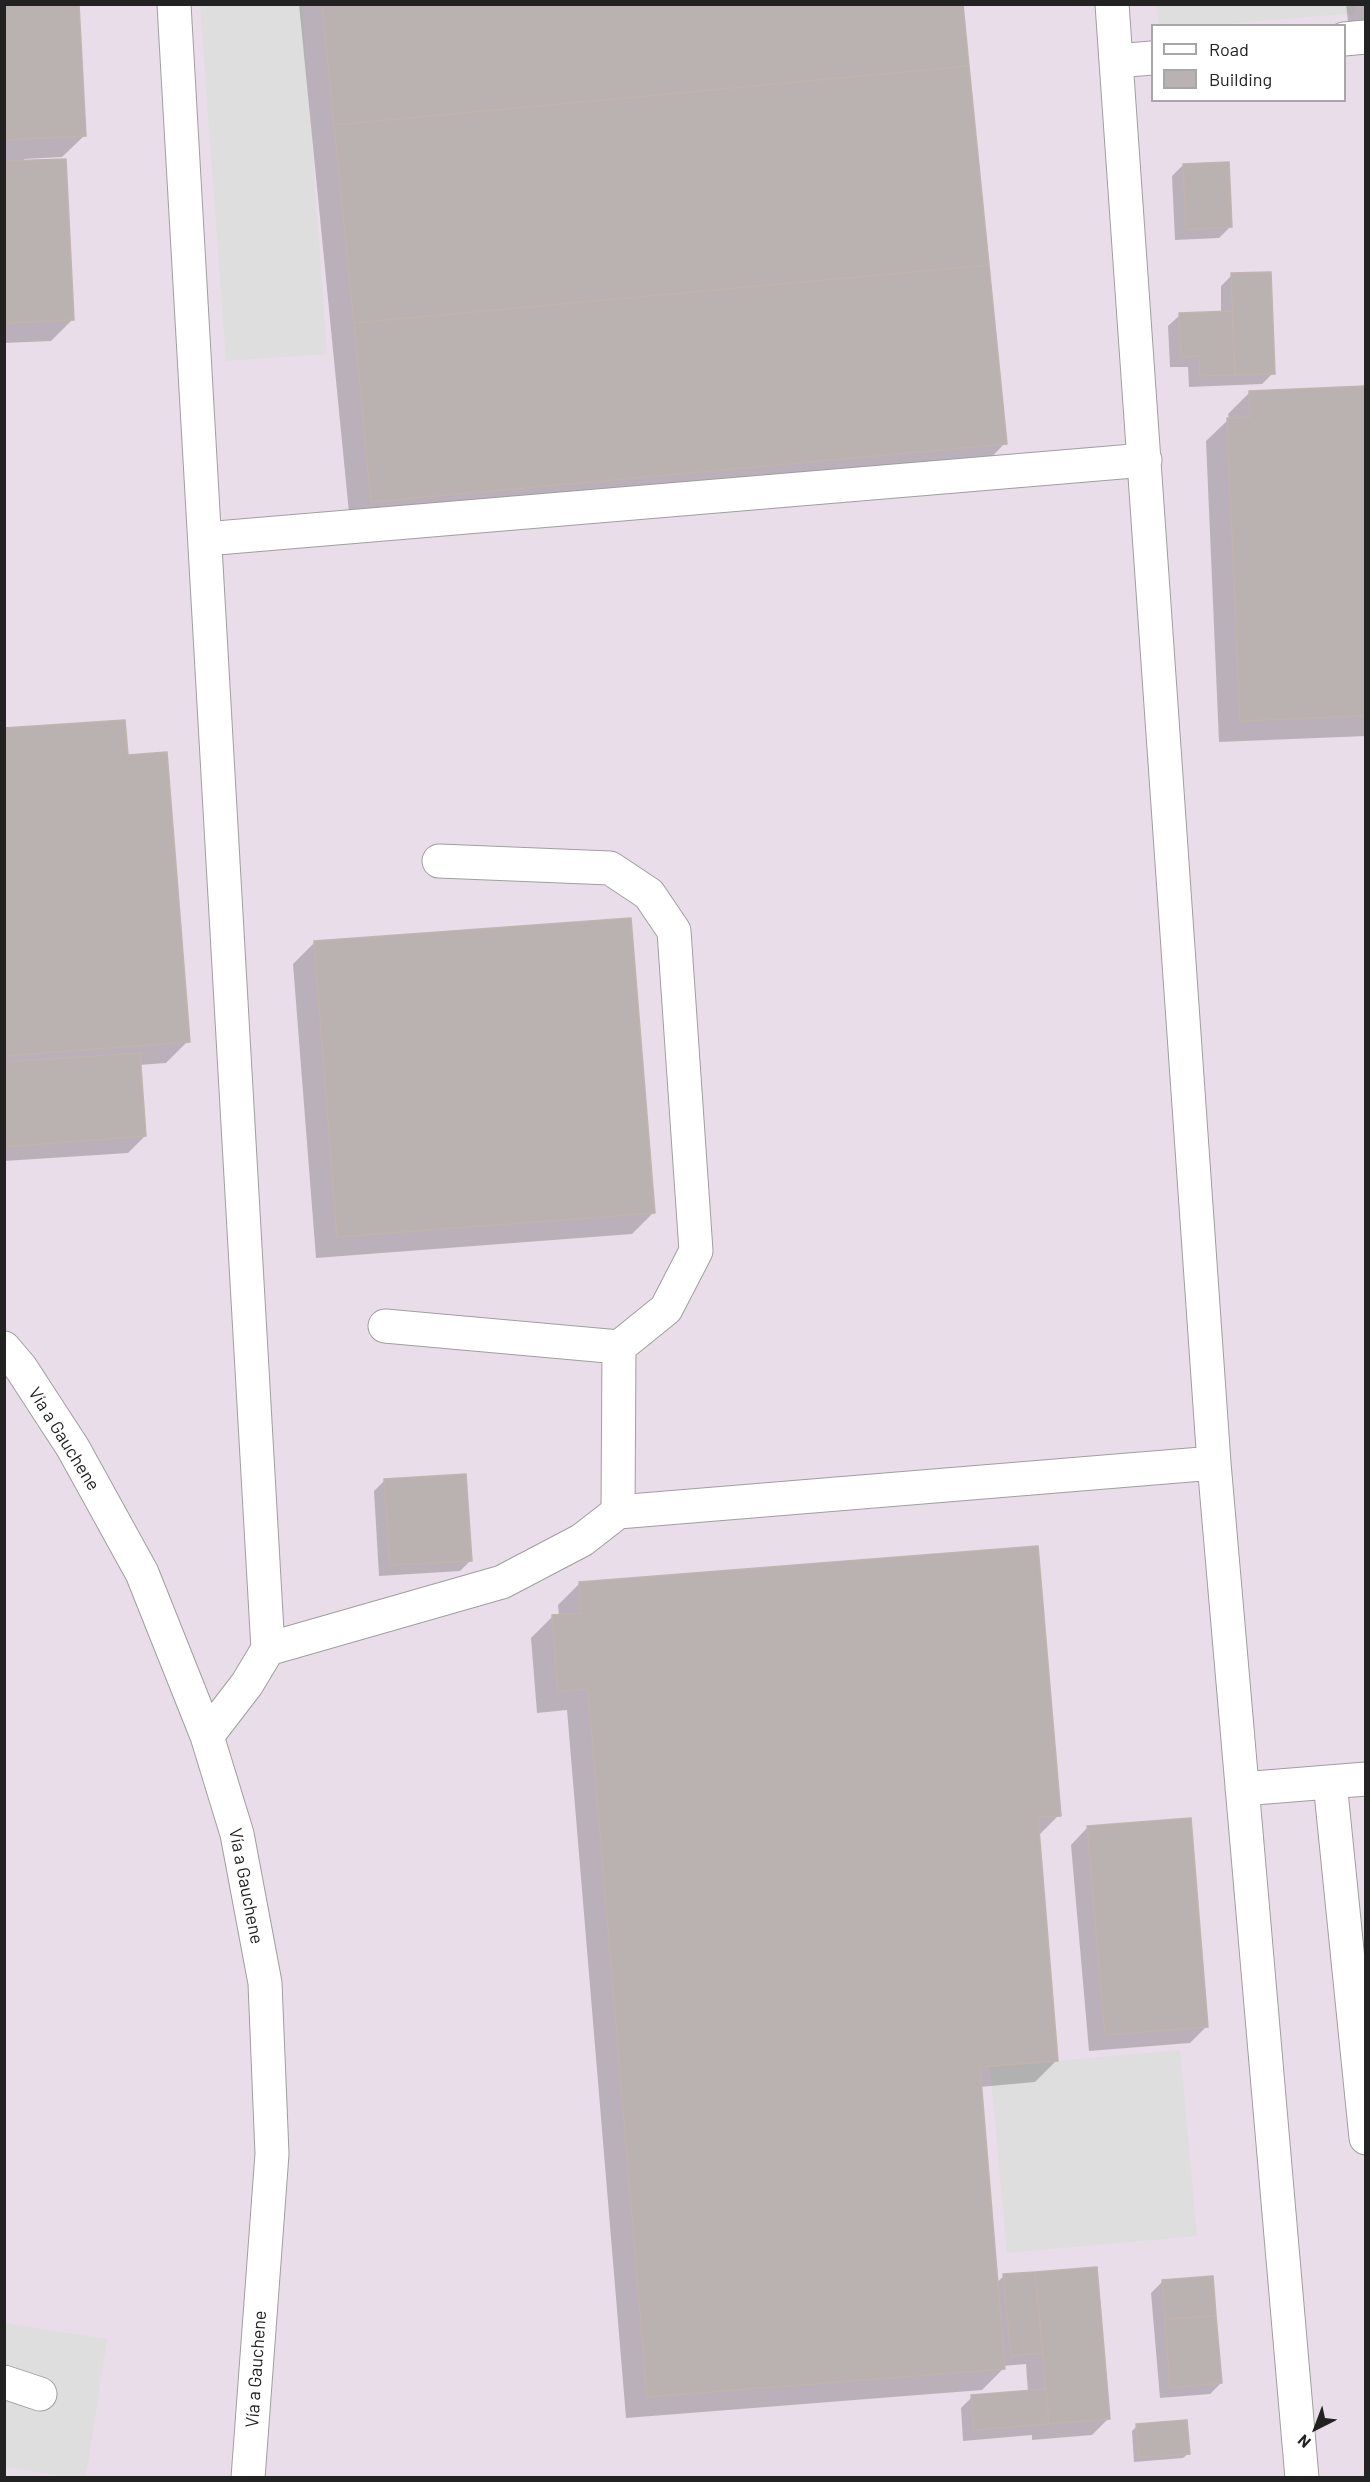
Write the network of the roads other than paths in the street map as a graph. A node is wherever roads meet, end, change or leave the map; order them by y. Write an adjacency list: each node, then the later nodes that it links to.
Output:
1 (174, 4): 8 (street)
2 (1112, 4): 6 (street)
3 (1365, 37): 4 (street)
4 (1346, 39)
5 (1151, 58): 6 (street)
6 (1116, 61): 7 (street)
7 (1145, 460): 8 (street); 13 (street)
8 (205, 540): 15 (street)
9 (439, 861): 11 (street)
10 (385, 1326): 11 (street)
11 (619, 1347): 14 (street)
12 (4, 1348): 16 (street, Vía a Gauchene)
13 (1214, 1463): 14 (street); 19 (street)
14 (618, 1512): 15 (street)
15 (268, 1649): 16 (street)
16 (207, 1736): 23 (street, Vía a Gauchene)
17 (1365, 1779): 18 (street)
18 (1330, 1782): 19 (street); 20 (street)
19 (1242, 1789): 24 (street)
20 (1365, 2138)
21 (4, 2382): 22 (street)
22 (40, 2394)
23 (248, 2478)
24 (1302, 2478)

